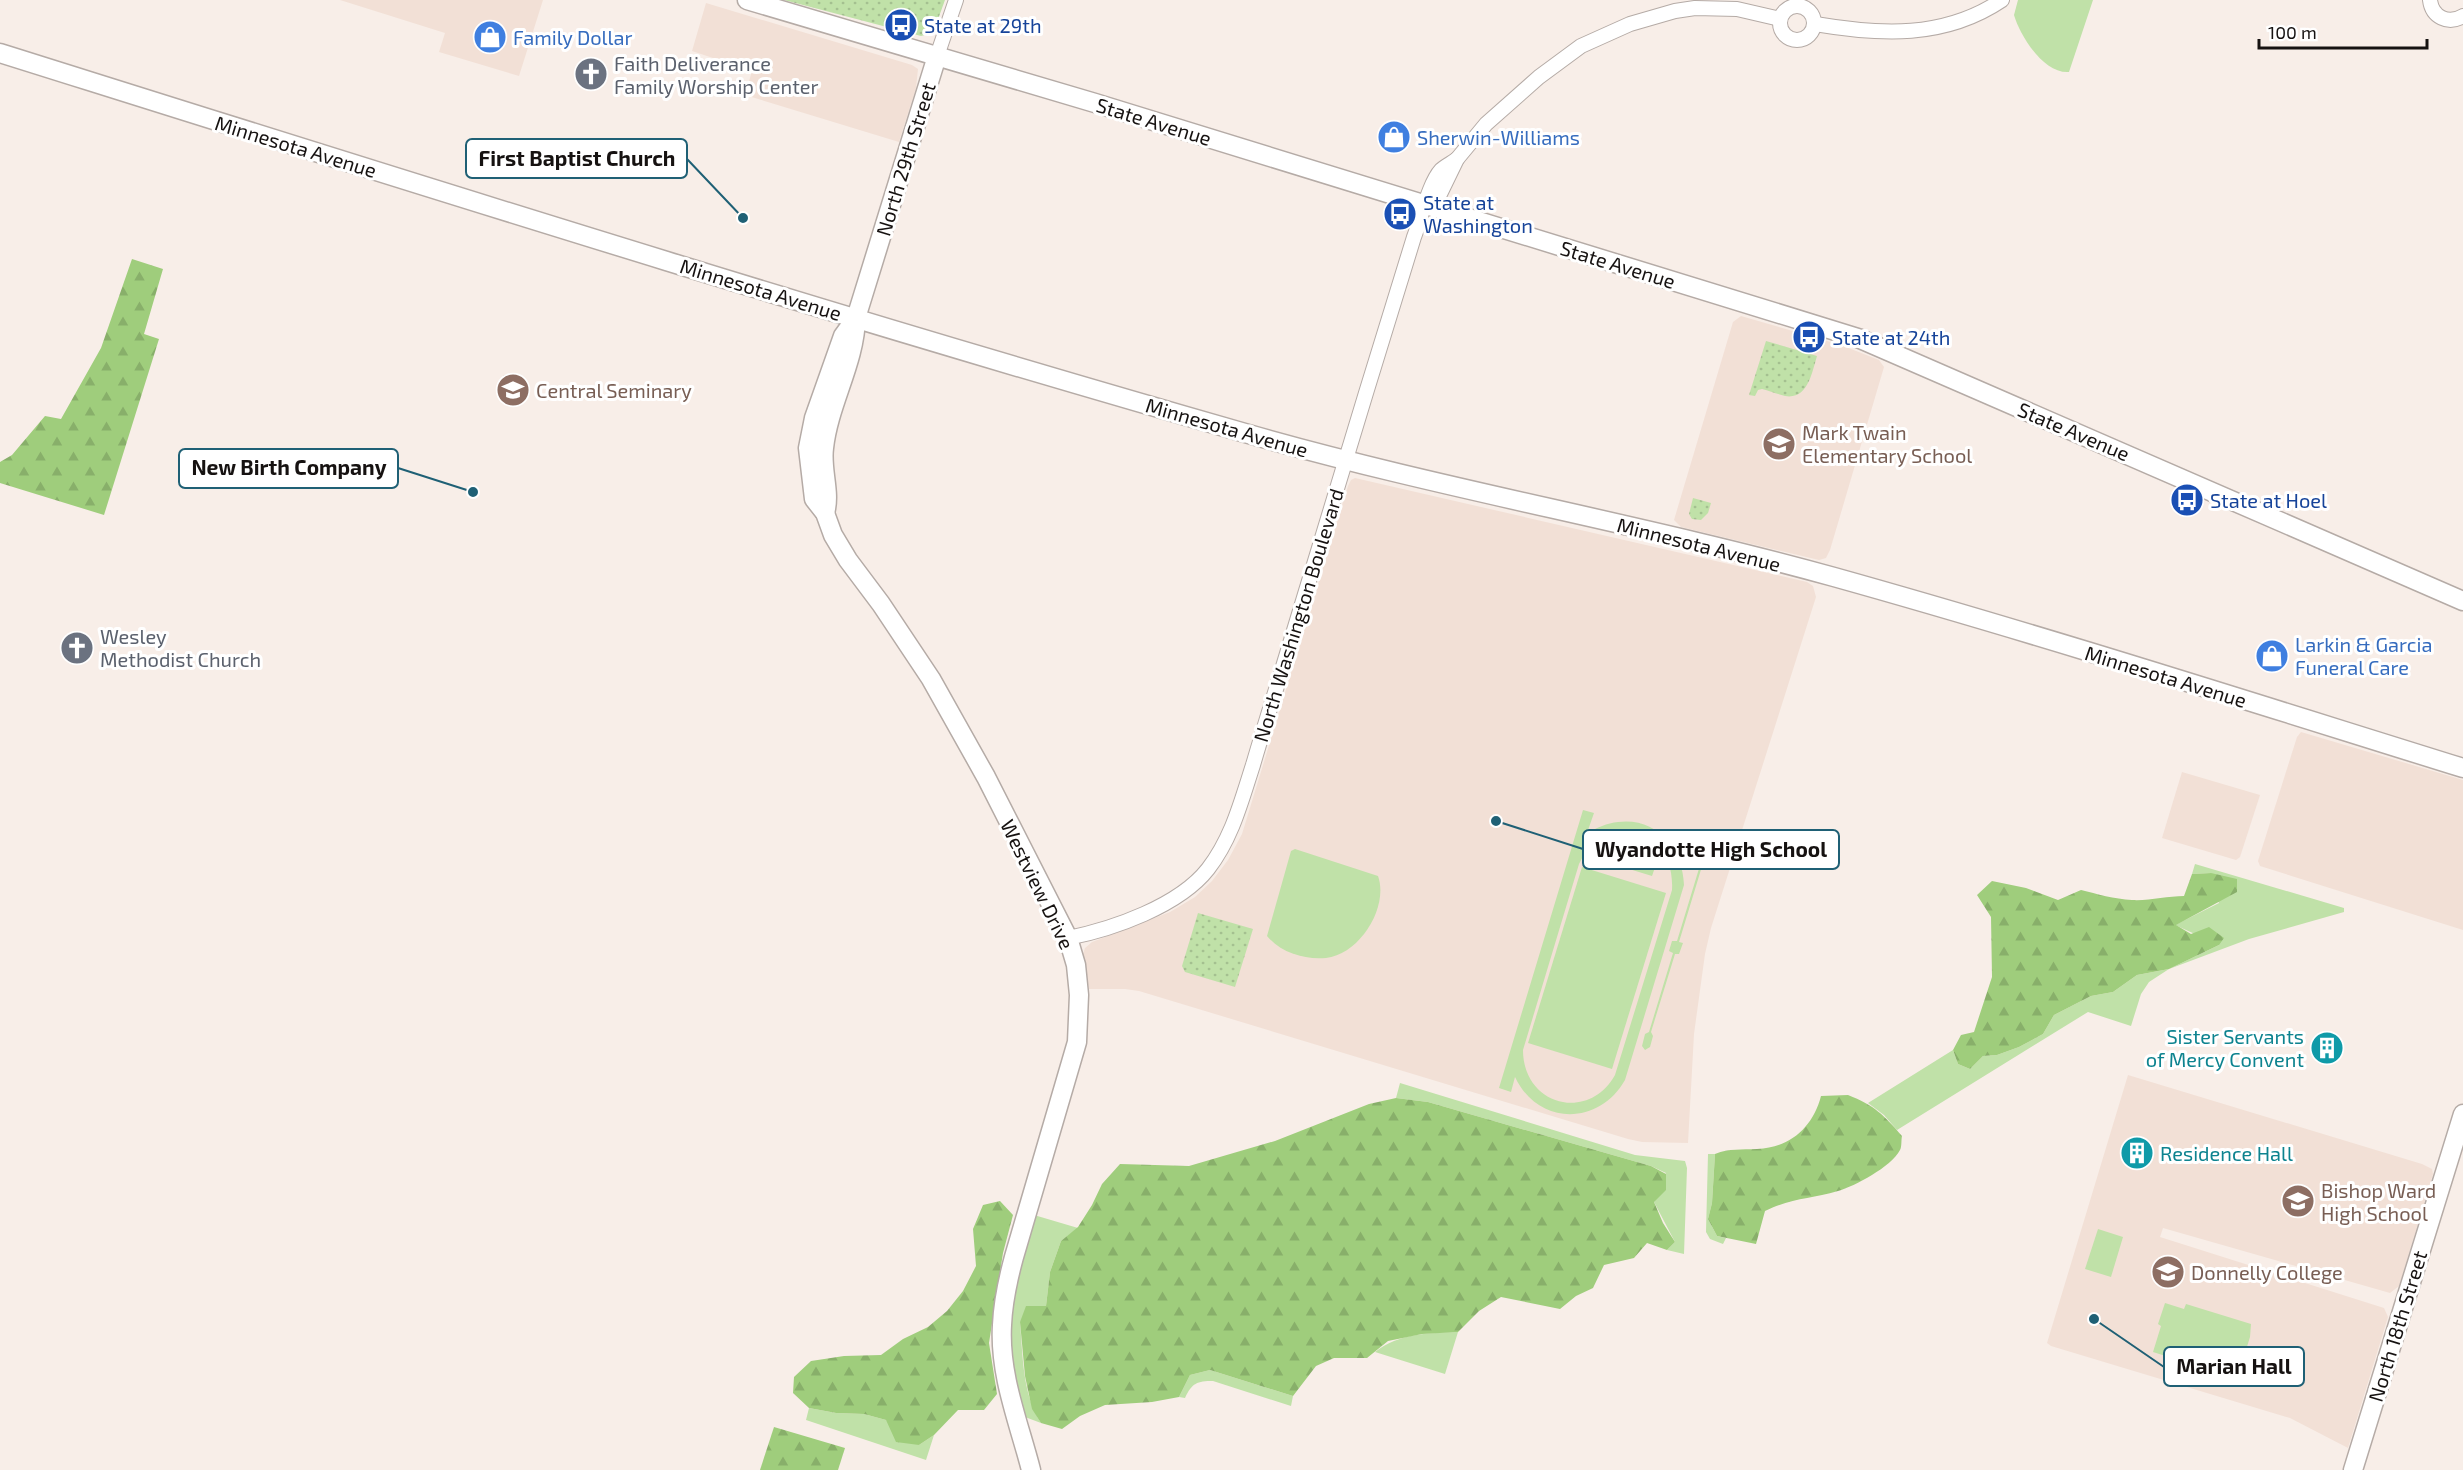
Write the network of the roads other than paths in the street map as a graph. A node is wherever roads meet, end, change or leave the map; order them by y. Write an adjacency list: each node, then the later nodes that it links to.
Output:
1 (747, 0): 9 (main road, State Avenue)
2 (956, 0): 9 (street, North 29th Street)
3 (2002, 0): 7 (street)
4 (2430, 0): 5 (street)
5 (2463, 16)
6 (1780, 19): 7 (street); 7 (street); 10 (street, North Washington Boulevard)
7 (1815, 24)
8 (0, 53): 11 (main road, Minnesota Avenue)
9 (937, 56): 10 (main road, State Avenue); 11 (main road, North 29th Street)
10 (1426, 205): 12 (street, North Washington Boulevard); 13 (main road, State Avenue)
11 (856, 318): 12 (main road, Minnesota Avenue); 15 (main road, Westview Drive)
12 (1345, 459): 14 (main road, Minnesota Avenue); 15 (street, North Washington Boulevard)
13 (2463, 601)
14 (2463, 768)
15 (1068, 938): 17 (main road, Westview Drive)
16 (2463, 1114): 18 (main road, North 18th Street)
17 (1031, 1470)
18 (2353, 1470)

